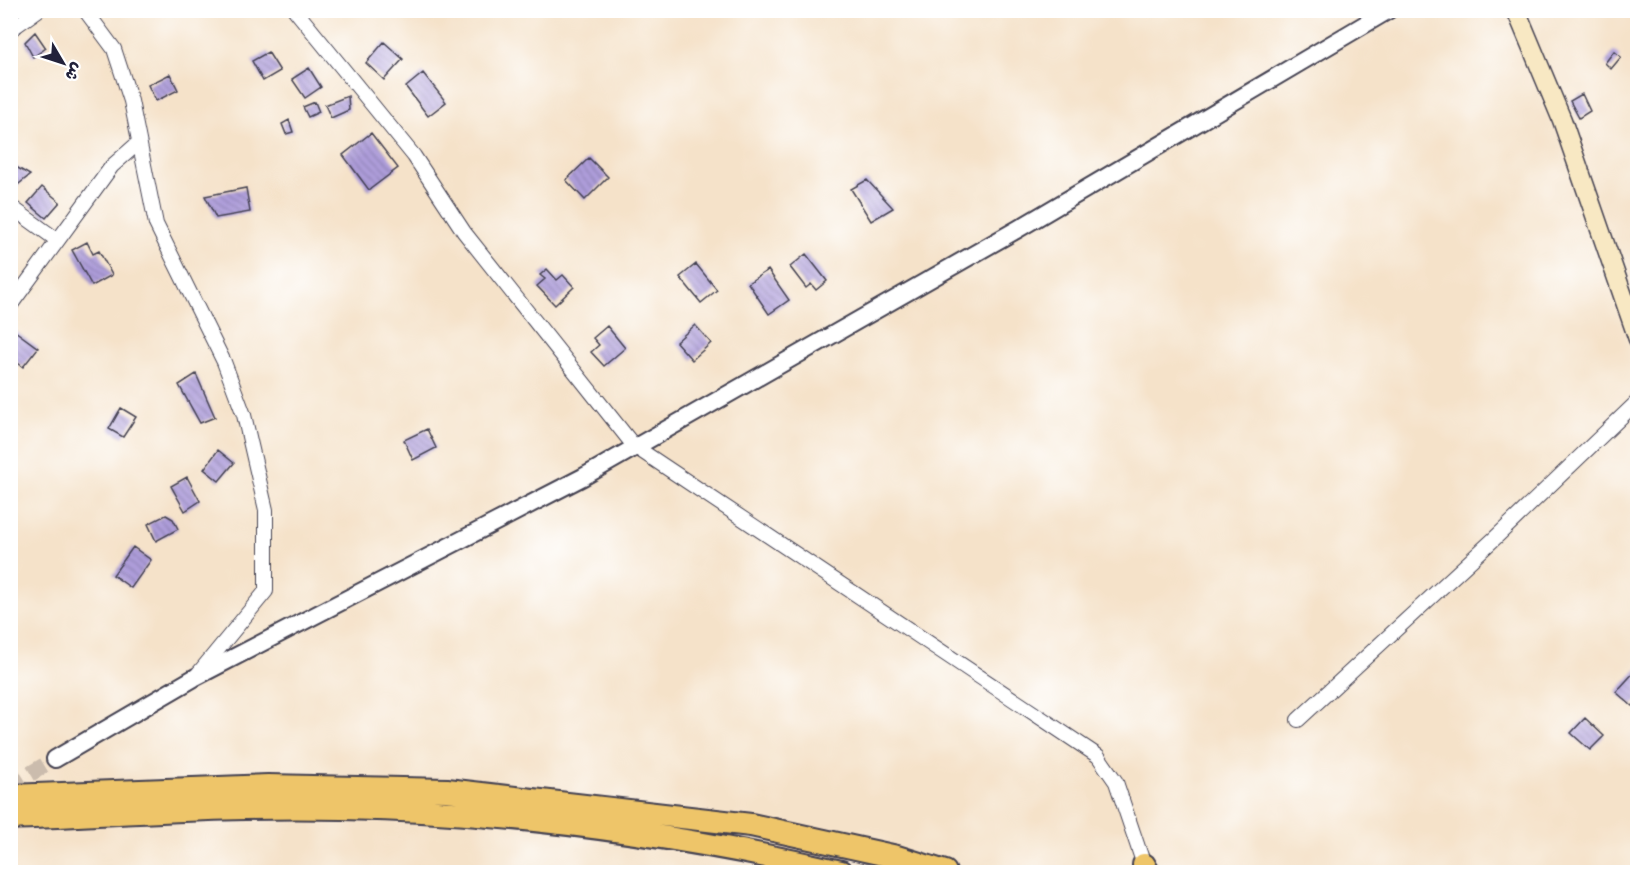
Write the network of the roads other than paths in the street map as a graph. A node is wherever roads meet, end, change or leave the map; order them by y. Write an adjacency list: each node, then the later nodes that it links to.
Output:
1 (38, 10): 6 (street)
2 (85, 10): 7 (street)
3 (295, 10): 13 (street)
4 (1389, 10): 13 (street)
5 (1516, 10): 11 (main road)
6 (10, 30)
7 (137, 144): 9 (street); 14 (street)
8 (10, 206): 9 (street)
9 (57, 240): 10 (street)
10 (10, 306)
11 (1638, 339)
12 (1638, 401): 15 (street)
13 (634, 446): 14 (street); 19 (street)
14 (194, 678): 16 (street)
15 (1298, 720)
16 (55, 759)
17 (10, 796): 21 (highway)
18 (10, 818): 20 (highway)
19 (1145, 870)
20 (841, 873)
21 (945, 873)

